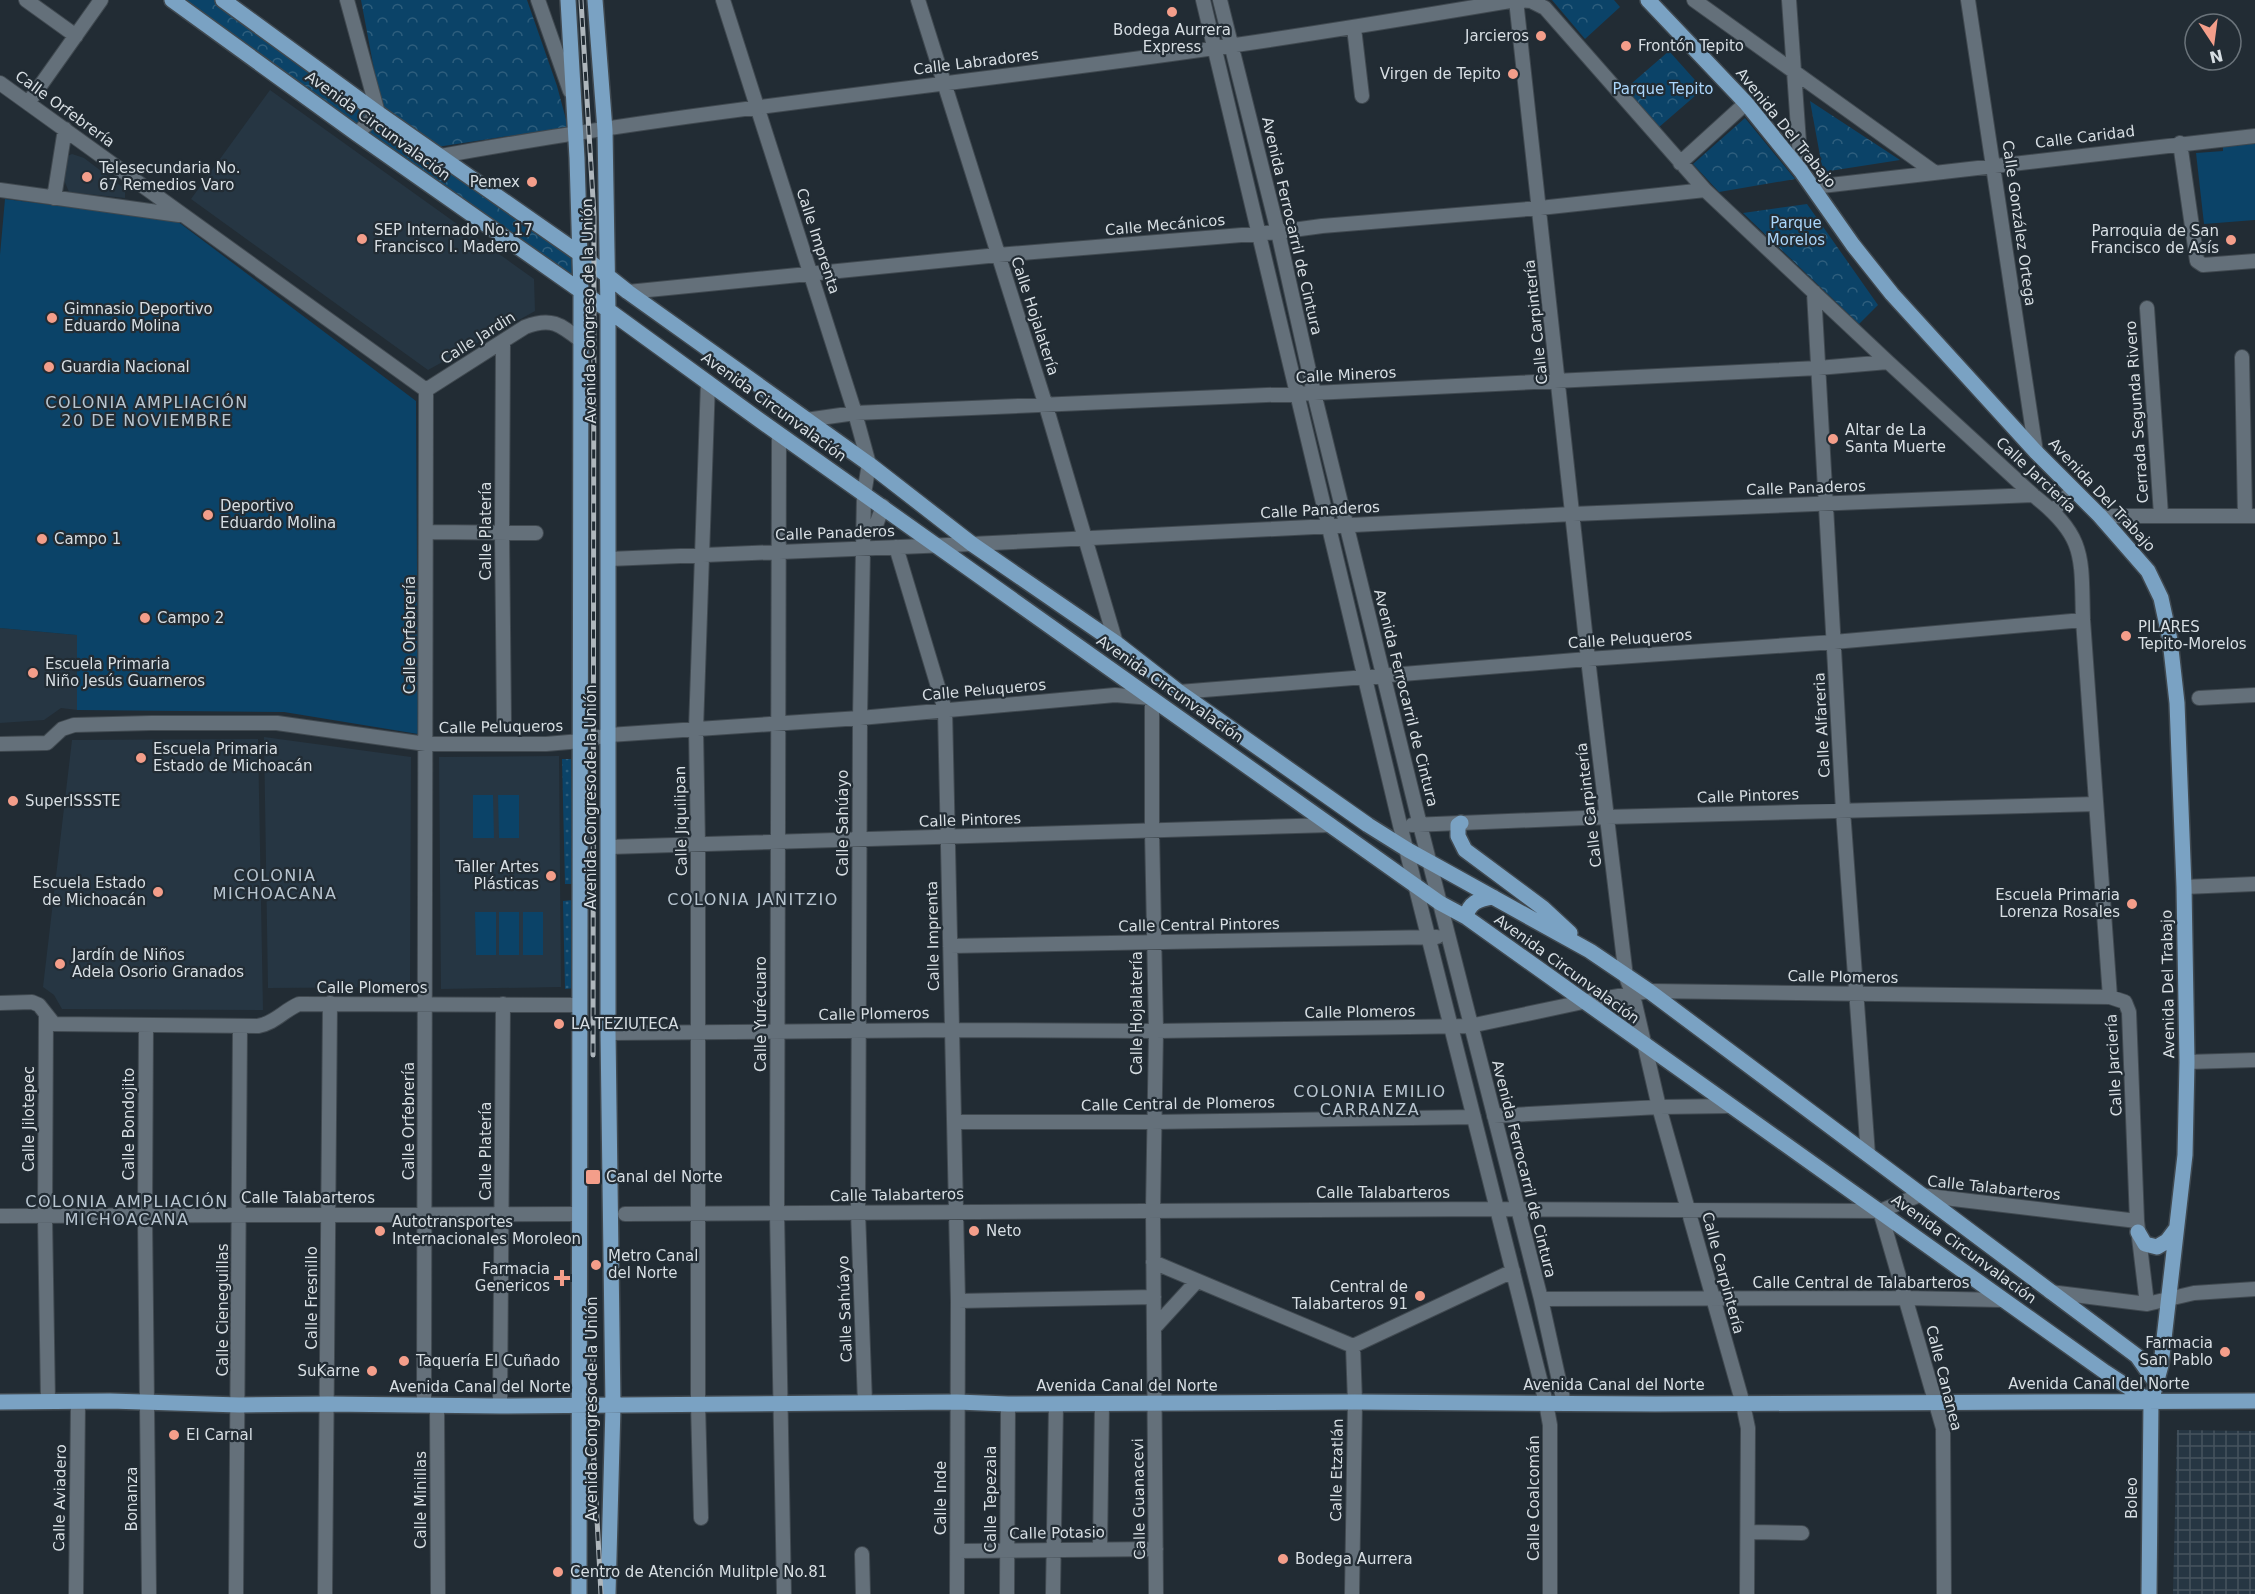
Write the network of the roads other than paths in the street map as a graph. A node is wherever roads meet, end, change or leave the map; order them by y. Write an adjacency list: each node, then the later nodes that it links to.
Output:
1 (26, 0): 19 (street)
2 (101, 0): 19 (street)
3 (172, 0): 34 (main road, Avenida Circunvalación)
4 (223, 0): 30 (main road, Avenida Circunvalación)
5 (346, 0): 30 (street)
6 (538, 0): 27 (street)
7 (568, 0): 27 (main road, Avenida Congreso de la Unión)
8 (595, 0): 32 (main road, Avenida Congreso de la Unión)
9 (723, 0): 29 (street, Calle Imprenta)
10 (918, 0): 24 (street, Calle Hojalatería)
11 (1203, 0): 21 (street)
12 (1220, 0): 20 (street, Avenida Ferrocarril de Cintura)
13 (1516, 0): 18 (street, Calle Labradores); 38 (street, Calle Jarciería); 46 (street, Calle Carpintería)
14 (1648, 0): 28 (main road, Avenida Del Trabajo)
15 (1694, 0): 22 (street)
16 (1789, 0): 22 (street)
17 (1968, 0): 39 (street, Calle González Ortega)
18 (1354, 28): 20 (street, Calle Labradores); 25 (street)
19 (76, 36): 26 (street)
20 (1231, 46): 21 (street, Calle Labradores); 48 (street, Avenida Ferrocarril de Cintura)
21 (1215, 48): 24 (street, Calle Labradores); 49 (street)
22 (1794, 73): 40 (street); 41 (street)
23 (0, 83): 26 (street, Calle Orfebrería)
24 (943, 83): 29 (street, Calle Labradores); 51 (street, Calle Hojalatería)
25 (1362, 96)
26 (28, 103): 31 (street, Calle Orfebrería)
27 (574, 103): 33 (main road, Avenida Congreso de la Unión)
28 (1746, 103): 38 (street); 40 (main road, Avenida Del Trabajo)
29 (757, 108): 32 (street, Calle Labradores); 53 (street, Calle Imprenta)
30 (378, 113): 34 (street); 37 (main road, Avenida Circunvalación)
31 (64, 129): 45 (street); 47 (street, Calle Orfebrería)
32 (605, 130): 33 (street, Calle Labradores); 54 (main road, Avenida Congreso de la Unión)
33 (575, 133): 37 (street, Calle Labradores); 50 (main road, Avenida Congreso de la Unión)
34 (357, 134): 55 (main road, Avenida Circunvalación)
35 (2255, 135): 36 (street, Calle Caridad)
36 (2180, 143): 39 (street, Calle Caridad); 52 (street)
37 (441, 156): 50 (main road, Avenida Circunvalación)
38 (1680, 163): 44 (street, Calle Jarciería)
39 (1994, 165): 41 (street, Calle Caridad); 76 (street, Calle González Ortega)
40 (1801, 171): 42 (main road, Avenida Del Trabajo)
41 (1934, 172): 42 (street, Calle Caridad)
42 (1813, 187): 76 (main road, Avenida Del Trabajo)
43 (0, 190): 45 (street)
44 (1705, 190): 46 (street, Calle Mecánicos); 57 (street, Calle Jarciería)
45 (54, 198): 47 (street)
46 (1540, 208): 48 (street, Calle Mecánicos); 67 (street, Calle Carpintería)
47 (183, 215): 69 (street, Calle Orfebrería)
48 (1278, 232): 49 (street, Calle Mecánicos); 60 (street, Avenida Ferrocarril de Cintura)
49 (1260, 234): 51 (street, Calle Mecánicos); 62 (street)
50 (580, 254): 54 (main road, Avenida Circunvalación); 55 (main road, Avenida Congreso de la Unión)
51 (998, 255): 53 (street, Calle Mecánicos); 72 (street, Calle Hojalatería)
52 (2255, 261)
53 (812, 275): 56 (street, Calle Mecánicos); 73 (street, Calle Imprenta)
54 (608, 277): 56 (main road, Avenida Circunvalación); 59 (main road, Avenida Congreso de la Unión)
55 (581, 292): 59 (main road, Avenida Circunvalación); 61 (main road, Avenida Congreso de la Unión)
56 (628, 292): 74 (main road, Avenida Circunvalación)
57 (1814, 292): 65 (street, Calle Jarciería); 66 (street, Calle Alfareria)
58 (2147, 308): 85 (street, Cerrada Segunda Rivero)
59 (608, 310): 68 (main road, Avenida Circunvalación); 101 (main road, Avenida Congreso de la Unión)
60 (1301, 336): 62 (street); 70 (street, Avenida Ferrocarril de Cintura)
61 (580, 340): 63 (street, Calle Jardin); 120 (main road, Avenida Congreso de la Unión)
62 (1284, 340): 71 (street)
63 (503, 342): 69 (street, Calle Jardin); 92 (street, Calle Platería)
64 (2242, 357): 87 (street)
65 (1888, 362): 66 (street, Calle Mineros); 80 (street, Calle Jarciería)
66 (1818, 368): 67 (street, Calle Mineros); 81 (street, Calle Alfareria)
67 (1558, 380): 70 (street, Calle Mineros); 84 (street, Calle Carpintería)
68 (708, 382): 75 (main road, Avenida Circunvalación); 100 (street, Calle Jiquilipan)
69 (426, 390): 91 (street, Calle Orfebrería)
70 (1314, 393): 71 (street, Calle Mineros); 88 (street, Avenida Ferrocarril de Cintura)
71 (1297, 394): 72 (street, Calle Mineros); 89 (street)
72 (1046, 406): 73 (street, Calle Mineros); 94 (street, Calle Hojalatería)
73 (855, 413): 74 (street, Calle Mineros); 77 (street, Calle Imprenta)
74 (806, 420): 77 (main road, Avenida Circunvalación)
75 (779, 434): 79 (main road, Avenida Circunvalación); 99 (street, Calle Yurécuaro)
76 (2036, 452): 78 (main road, Avenida Del Trabajo)
77 (869, 464): 79 (street, Calle Imprenta); 95 (main road, Avenida Circunvalación)
78 (2073, 490): 83 (street); 86 (main road, Avenida Del Trabajo)
79 (864, 494): 82 (main road, Avenida Circunvalación); 90 (street, Calle Sahúayo)
80 (2033, 495): 81 (street, Calle Panaderos); 83 (street, Calle Jarciería)
81 (1824, 504): 84 (street, Calle Panaderos); 105 (street, Calle Alfareria)
82 (883, 506): 90 (street); 96 (main road, Avenida Circunvalación)
83 (2054, 511): 104 (street, Calle Jarciería)
84 (1573, 514): 88 (street, Calle Panaderos); 107 (street, Calle Carpintería)
85 (2161, 514): 86 (street); 87 (street)
86 (2100, 516): 140 (main road, Avenida Del Trabajo)
87 (2250, 516)
88 (1348, 525): 89 (street, Calle Panaderos); 102 (street, Avenida Ferrocarril de Cintura)
89 (1329, 526): 94 (street, Calle Panaderos); 103 (street)
90 (864, 528): 98 (street, Calle Sahúayo)
91 (427, 532): 92 (street); 122 (street, Calle Orfebrería)
92 (502, 532): 93 (street); 116 (street, Calle Platería)
93 (536, 533)
94 (1086, 537): 95 (street, Calle Panaderos); 106 (street, Calle Hojalatería)
95 (972, 544): 96 (street, Calle Panaderos); 106 (main road, Avenida Circunvalación)
96 (937, 545): 97 (street, Calle Panaderos); 112 (main road, Avenida Circunvalación)
97 (896, 547): 98 (street, Calle Panaderos); 114 (street, Calle Imprenta)
98 (864, 548): 99 (street, Calle Panaderos); 115 (street, Calle Sahúayo)
99 (779, 552): 100 (street, Calle Panaderos); 117 (street, Calle Yurécuaro)
100 (701, 555): 101 (street, Calle Panaderos); 118 (street, Calle Jiquilipan)
101 (609, 559): 119 (main road, Avenida Congreso de la Unión)
102 (1366, 604): 103 (street); 108 (street, Avenida Ferrocarril de Cintura)
103 (1348, 607): 109 (street)
104 (2083, 620): 105 (street, Calle Peluqueros); 123 (street, Calle Jarciería)
105 (1834, 642): 107 (street, Calle Peluqueros); 124 (street, Calle Alfareria)
106 (1116, 643): 110 (main road, Avenida Circunvalación)
107 (1588, 659): 108 (street, Calle Peluqueros); 125 (street, Calle Carpintería)
108 (1384, 676): 109 (street, Calle Peluqueros); 129 (street, Avenida Ferrocarril de Cintura)
109 (1366, 678): 110 (street, Calle Peluqueros); 128 (street)
110 (1179, 692): 136 (main road, Avenida Circunvalación)
111 (2255, 695): 113 (street)
112 (1152, 698): 114 (street, Calle Peluqueros); 127 (main road, Avenida Circunvalación); 130 (street, Calle Hojalatería)
113 (2199, 698)
114 (945, 710): 115 (street, Calle Peluqueros); 131 (street, Calle Imprenta)
115 (861, 718): 117 (street, Calle Peluqueros); 132 (street, Calle Sahúayo)
116 (504, 721)
117 (778, 724): 118 (street, Calle Peluqueros); 133 (street, Calle Yurécuaro)
118 (696, 729): 119 (street, Calle Peluqueros); 134 (street, Calle Jiquilipan)
119 (609, 735): 120 (street, Calle Peluqueros); 135 (main road, Avenida Congreso de la Unión)
120 (581, 741): 122 (street, Calle Peluqueros); 159 (main road, Avenida Congreso de la Unión)
121 (0, 744): 122 (street, Calle Peluqueros)
122 (426, 744): 158 (street, Calle Orfebrería)
123 (2096, 804): 124 (street, Calle Pintores); 153 (street, Calle Jarciería)
124 (1843, 810): 125 (street, Calle Pintores); 151 (street, Calle Alfareria)
125 (1607, 817): 126 (street, Calle Pintores); 149 (street, Calle Carpintería)
126 (1461, 823): 129 (street, Calle Pintores); 148 (main road)
127 (1331, 825): 130 (street, Calle Pintores); 139 (main road, Avenida Circunvalación)
128 (1400, 825): 129 (street, Calle Pintores); 136 (street)
129 (1420, 825): 137 (street, Avenida Ferrocarril de Cintura)
130 (1152, 831): 131 (street, Calle Pintores); 146 (street, Calle Hojalatería)
131 (948, 838): 132 (street, Calle Pintores); 147 (street, Calle Imprenta)
132 (860, 839): 133 (street, Calle Pintores); 166 (street, Calle Sahúayo)
133 (777, 843): 134 (street, Calle Pintores); 168 (street, Calle Yurécuaro)
134 (698, 845): 135 (street, Calle Pintores); 170 (street, Calle Jiquilipan)
135 (609, 847): 169 (main road, Avenida Congreso de la Unión)
136 (1408, 850): 137 (main road, Avenida Circunvalación); 139 (street)
137 (1429, 862): 141 (main road, Avenida Circunvalación); 142 (street, Avenida Ferrocarril de Cintura)
138 (2255, 884): 140 (street)
139 (1417, 886): 142 (main road, Avenida Circunvalación); 144 (street)
140 (2184, 887): 173 (main road, Avenida Del Trabajo)
141 (1493, 897): 143 (main road); 148 (main road, Avenida Circunvalación)
142 (1440, 903): 143 (main road, Avenida Circunvalación); 145 (street, Avenida Ferrocarril de Cintura)
143 (1466, 917): 154 (main road, Avenida Circunvalación)
144 (1430, 937): 145 (street, Calle Central Pintores); 146 (street, Calle Central Pintores); 164 (street)
145 (1449, 937): 163 (street, Avenida Ferrocarril de Cintura)
146 (1153, 943): 147 (street, Calle Central Pintores); 167 (street, Calle Hojalatería)
147 (950, 946): 165 (street, Calle Imprenta)
148 (1590, 951): 149 (main road, Avenida Circunvalación)
149 (1626, 977): 150 (main road, Avenida Circunvalación); 152 (street, Calle Carpintería)
150 (1648, 991): 151 (street, Calle Plomeros); 152 (street, Calle Plomeros); 180 (main road, Avenida Circunvalación)
151 (1855, 993): 153 (street, Calle Plomeros); 180 (street, Calle Alfareria)
152 (1633, 995): 154 (street, Calle Plomeros); 171 (street, Calle Carpintería)
153 (2110, 997): 200 (street, Calle Jarciería)
154 (1583, 1002): 163 (street, Calle Plomeros); 171 (main road, Avenida Circunvalación)
155 (0, 1003): 160 (street, Calle Plomeros)
156 (330, 1003): 158 (street, Calle Plomeros); 162 (street, Calle Plomeros); 197 (street, Calle Fresnillo)
157 (503, 1004): 158 (street, Calle Plomeros); 159 (street, Calle Plomeros); 192 (street, Calle Platería)
158 (425, 1005): 191 (street, Calle Orfebrería)
159 (580, 1005): 193 (main road, Avenida Congreso de la Unión)
160 (46, 1016): 161 (street, Calle Plomeros); 199 (street, Calle Jilotepec)
161 (146, 1026): 162 (street, Calle Plomeros); 196 (street, Calle Bondojito)
162 (240, 1026): 190 (street, Calle Cieneguillas)
163 (1470, 1026): 164 (street, Calle Plomeros); 176 (street, Avenida Ferrocarril de Cintura)
164 (1452, 1027): 167 (street, Calle Plomeros); 177 (street)
165 (952, 1030): 166 (street, Calle Plomeros); 167 (street, Calle Plomeros); 178 (street, Calle Imprenta)
166 (859, 1031): 168 (street, Calle Plomeros); 188 (street, Calle Sahúayo)
167 (1156, 1031): 179 (street, Calle Hojalatería)
168 (777, 1032): 170 (street, Calle Plomeros); 189 (street, Calle Yurécuaro)
169 (608, 1033): 170 (street, Calle Plomeros); 242 (main road, Avenida Congreso de la Unión)
170 (698, 1033): 195 (street, Calle Jiquilipan)
171 (1644, 1046): 174 (main road, Avenida Circunvalación); 175 (street, Calle Carpintería)
172 (2255, 1060): 173 (street)
173 (2187, 1062): 201 (main road, Avenida Del Trabajo)
174 (1730, 1106): 175 (street); 187 (main road, Avenida Circunvalación)
175 (1659, 1107): 176 (street); 184 (street, Calle Carpintería)
176 (1494, 1116): 183 (street, Avenida Ferrocarril de Cintura)
177 (1474, 1117): 179 (street, Calle Central de Plomeros); 182 (street)
178 (955, 1122): 179 (street, Calle Central de Plomeros); 186 (street, Calle Imprenta)
179 (1153, 1122): 185 (street, Calle Hojalatería)
180 (1868, 1155): 181 (main road, Avenida Circunvalación)
181 (1920, 1195): 187 (street, Calle Talabarteros); 200 (street, Calle Talabarteros); 206 (main road, Avenida Circunvalación)
182 (1497, 1209): 183 (street, Calle Talabarteros); 185 (street, Calle Talabarteros); 203 (street)
183 (1517, 1209): 184 (street, Calle Talabarteros); 210 (street, Avenida Ferrocarril de Cintura)
184 (1688, 1209): 187 (street, Calle Talabarteros); 212 (street, Calle Carpintería)
185 (1153, 1210): 186 (street, Calle Talabarteros); 202 (street, Calle Hojalatería)
186 (956, 1211): 188 (street, Calle Talabarteros); 213 (street, Calle Imprenta)
187 (1880, 1211): 208 (street, Calle Cananea); 211 (main road, Avenida Circunvalación)
188 (858, 1212): 189 (street, Calle Talabarteros); 227 (street, Calle Sahúayo)
189 (777, 1213): 195 (street, Calle Talabarteros); 232 (street, Calle Yurécuaro)
190 (240, 1214): 196 (street, Calle Talabarteros); 197 (street, Calle Talabarteros); 238 (street, Calle Cieneguillas)
191 (425, 1214): 192 (street, Calle Talabarteros); 197 (street, Calle Talabarteros); 239 (street, Calle Orfebrería)
192 (502, 1214): 193 (street, Calle Talabarteros); 241 (street, Calle Platería)
193 (580, 1214): 240 (main road, Avenida Congreso de la Unión)
194 (625, 1214): 195 (street, Calle Talabarteros)
195 (697, 1214): 231 (street, Calle Jiquilipan)
196 (145, 1215): 199 (street, Calle Talabarteros); 226 (street, Calle Bondojito)
197 (329, 1215): 230 (street, Calle Fresnillo)
198 (0, 1216): 199 (street, Calle Talabarteros)
199 (45, 1217): 221 (street, Calle Jilotepec)
200 (2137, 1226): 201 (main road); 214 (street, Calle Jarciería)
201 (2177, 1228): 209 (main road, Avenida Del Trabajo)
202 (1153, 1262): 204 (street); 207 (street, Calle Hojalatería)
203 (1513, 1271): 216 (street); 228 (street)
204 (1197, 1281): 215 (street); 216 (street)
205 (2255, 1289): 209 (street)
206 (2050, 1292): 214 (street); 217 (main road, Avenida Circunvalación)
207 (1154, 1297): 213 (street); 215 (street, Calle Hojalatería)
208 (1905, 1298): 211 (street, Calle Central de Talabarteros); 212 (street, Calle Central de Talabarteros); 218 (street, Calle Cananea)
209 (2169, 1298): 214 (street); 217 (main road, Avenida Del Trabajo)
210 (1541, 1299): 212 (street, Calle Central de Talabarteros); 229 (street, Avenida Ferrocarril de Cintura)
211 (2002, 1299): 225 (main road, Avenida Circunvalación)
212 (1713, 1300): 237 (street, Calle Carpintería)
213 (958, 1301): 223 (street, Calle Imprenta)
214 (2147, 1304)
215 (1154, 1328): 236 (street, Calle Hojalatería)
216 (1353, 1346): 224 (street, Calle Etzatlán)
217 (2156, 1383): 225 (main road, Avenida Del Trabajo)
218 (1935, 1401): 225 (main road, Avenida Canal del Norte); 237 (main road, Avenida Canal del Norte); 268 (street, Calle Cananea)
219 (2255, 1401): 225 (main road, Avenida Canal del Norte)
220 (0, 1402): 221 (main road, Avenida Canal del Norte)
221 (48, 1402): 222 (main road, Avenida Canal del Norte)
222 (78, 1402): 226 (main road, Avenida Canal del Norte); 252 (street, Calle Aviadero)
223 (957, 1402): 227 (main road, Avenida Canal del Norte); 233 (main road, Avenida Canal del Norte); 250 (street, Calle Inde)
224 (1355, 1402): 228 (main road, Avenida Canal del Norte); 236 (main road, Avenida Canal del Norte); 265 (street, Calle Etzatlán)
225 (2151, 1402): 269 (main road, Boleo)
226 (148, 1403): 238 (main road, Avenida Canal del Norte); 253 (street, Bonanza)
227 (865, 1403): 232 (main road, Avenida Canal del Norte)
228 (1546, 1403): 229 (main road, Avenida Canal del Norte); 266 (street, Calle Coalcomán)
229 (1564, 1403): 237 (main road, Avenida Canal del Norte)
230 (328, 1404): 238 (main road, Avenida Canal del Norte); 239 (main road, Avenida Canal del Norte); 255 (street, Calle Fresnillo)
231 (698, 1404): 232 (main road, Avenida Canal del Norte); 242 (main road, Avenida Canal del Norte); 243 (street, Calle Jiquilipan)
232 (780, 1404): 259 (street, Calle Yurécuaro)
233 (1008, 1404): 234 (main road, Avenida Canal del Norte); 249 (street, Calle Tepezala)
234 (1056, 1404): 235 (main road, Avenida Canal del Norte); 246 (street)
235 (1102, 1404): 236 (main road, Avenida Canal del Norte); 247 (street)
236 (1154, 1404): 248 (street, Calle Guanacevi)
237 (1743, 1404): 244 (street, Calle Carpintería)
238 (239, 1405): 254 (street, Calle Cieneguillas)
239 (430, 1405): 241 (main road, Avenida Canal del Norte); 256 (street, Calle Minillas)
240 (581, 1405): 241 (main road, Avenida Canal del Norte); 242 (main road, Avenida Canal del Norte); 257 (main road, Avenida Congreso de la Unión)
241 (500, 1406)
242 (613, 1406): 258 (main road, Avenida Congreso de la Unión)
243 (701, 1518)
244 (1749, 1532): 245 (street); 267 (street, Calle Carpintería)
245 (1802, 1533)
246 (1054, 1548): 247 (street, Calle Potasio); 249 (street, Calle Potasio); 263 (street)
247 (1100, 1549): 248 (street, Calle Potasio)
248 (1156, 1549): 264 (street, Calle Guanacevi)
249 (1008, 1550): 250 (street, Calle Potasio); 262 (street, Calle Tepezala)
250 (957, 1551): 261 (street, Calle Inde)
251 (862, 1554): 260 (street)
252 (76, 1594)
253 (149, 1594)
254 (236, 1594)
255 (325, 1594)
256 (438, 1594)
257 (579, 1594)
258 (608, 1594)
259 (784, 1594)
260 (863, 1594)
261 (957, 1594)
262 (1008, 1594)
263 (1053, 1594)
264 (1156, 1594)
265 (1352, 1594)
266 (1550, 1594)
267 (1747, 1594)
268 (1944, 1594)
269 (2149, 1594)

